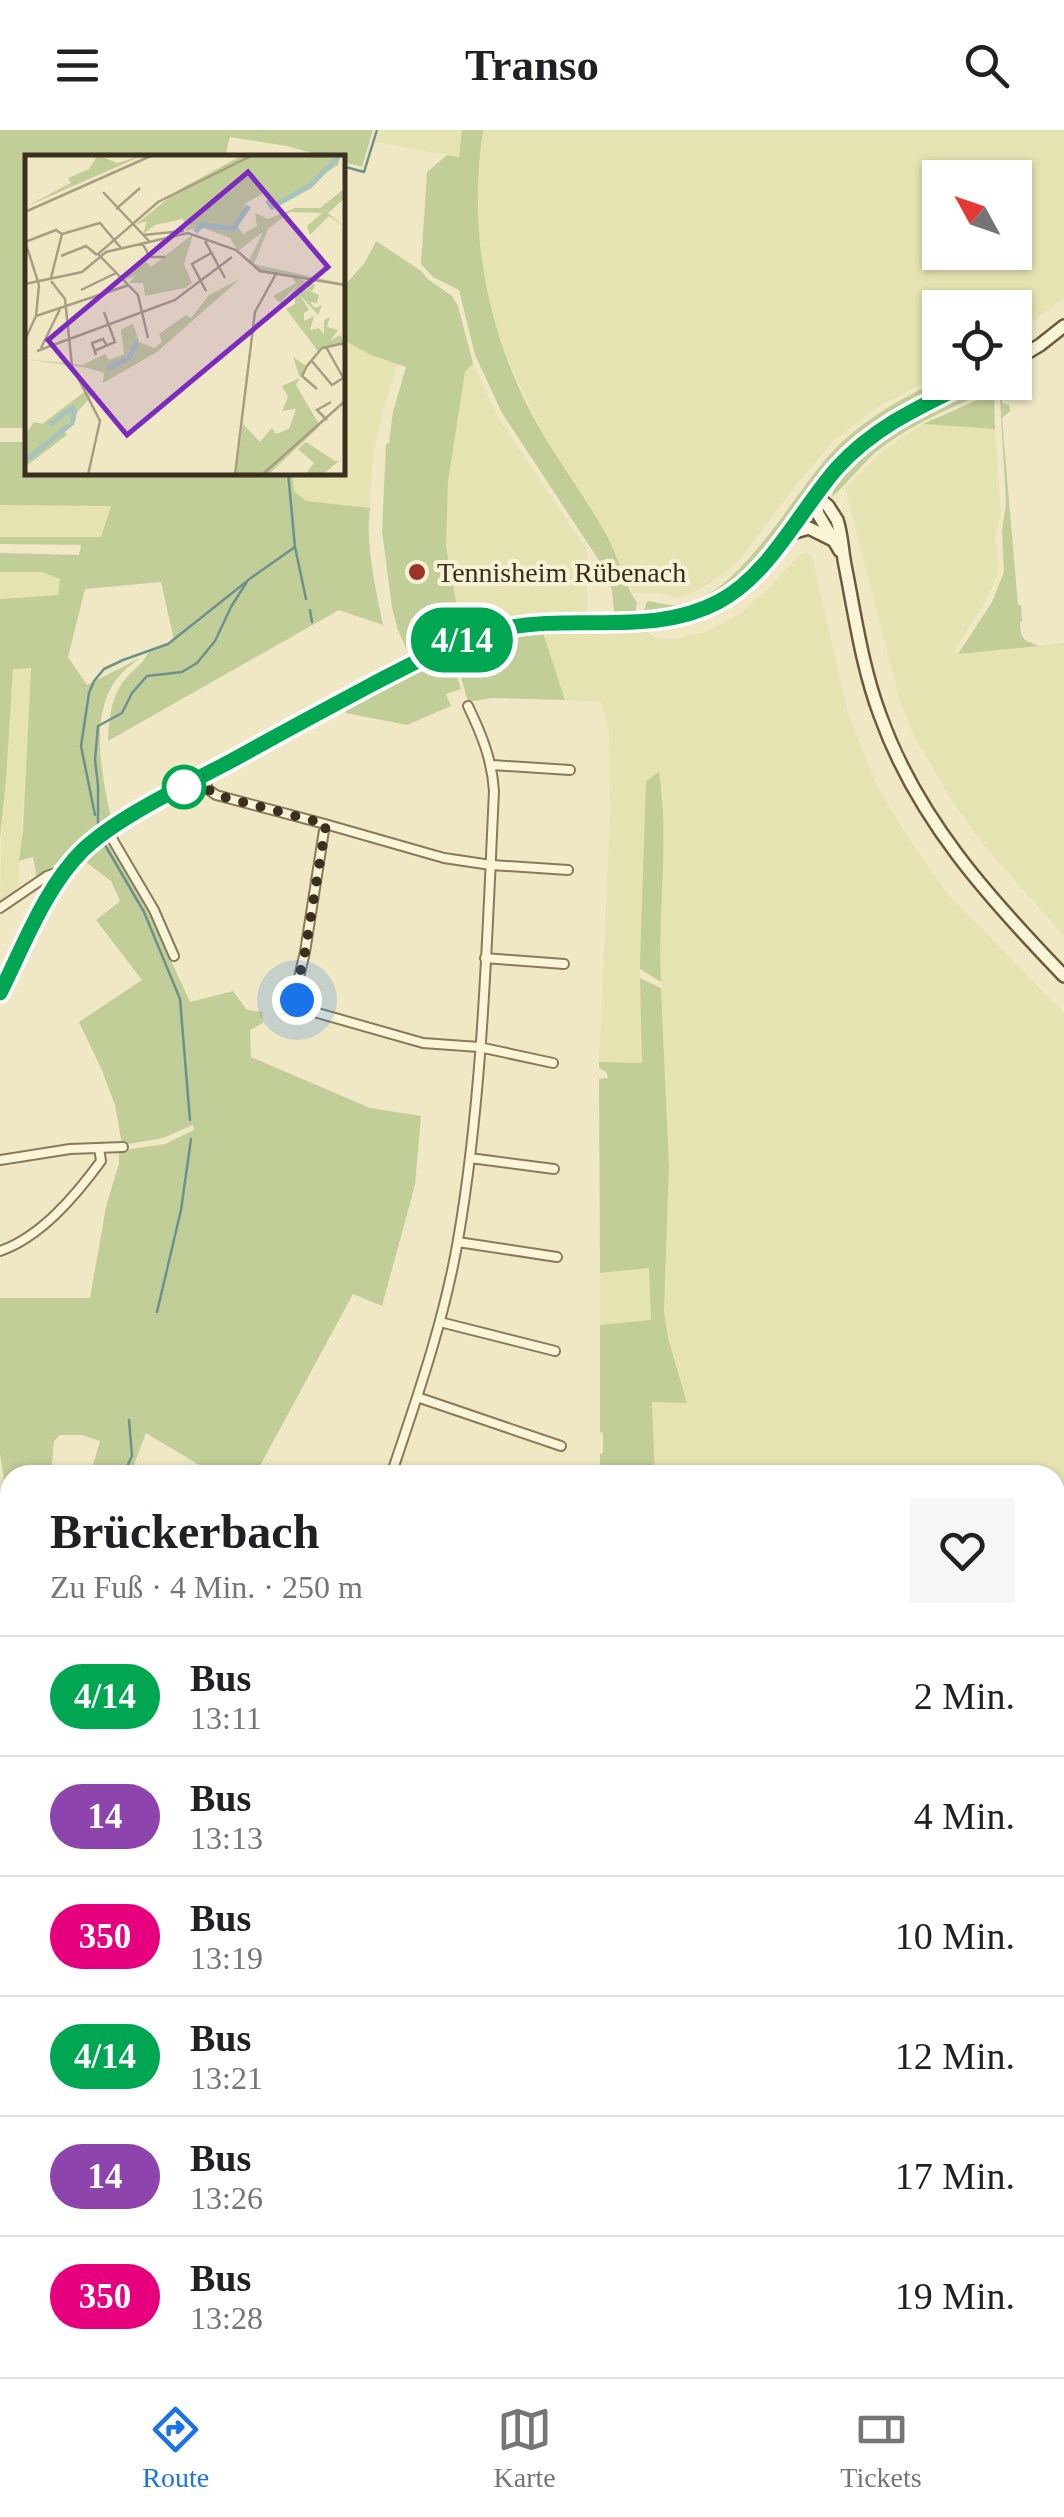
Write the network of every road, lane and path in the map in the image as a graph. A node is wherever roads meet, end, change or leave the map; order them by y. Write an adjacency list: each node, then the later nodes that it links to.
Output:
1 (1064, 326): 2 (main road)
2 (1032, 350)
3 (933, 400): 4 (main road)
4 (815, 495): 5 (main road); 6 (main road); 7 (main road)
5 (785, 536): 6 (main road); 11 (main road)
6 (834, 541): 7 (main road)
7 (843, 554): 21 (main road)
8 (468, 706): 9 (street)
9 (492, 765): 10 (street); 14 (street)
10 (570, 770)
11 (202, 777): 12 (street); 13 (main road)
12 (326, 824): 14 (street); 23 (street)
13 (110, 830): 16 (main road); 18 (street)
14 (491, 865): 15 (street); 19 (street)
15 (568, 870)
16 (61, 877): 17 (street); 22 (main road)
17 (0, 908)
18 (174, 956)
19 (485, 958): 20 (street); 23 (street)
20 (564, 964)
21 (1064, 976)
22 (0, 993)
23 (479, 1047): 24 (street); 27 (street)
24 (553, 1062)
25 (100, 1148): 26 (street); 28 (street); 31 (street)
26 (122, 1148)
27 (470, 1158): 29 (street); 30 (street)
28 (0, 1160)
29 (554, 1169)
30 (458, 1242): 32 (street); 33 (street)
31 (0, 1251)
32 (556, 1257)
33 (440, 1322): 34 (street); 35 (street)
34 (555, 1350)
35 (417, 1397): 36 (street); 37 (street)
36 (561, 1446)
37 (394, 1465)

